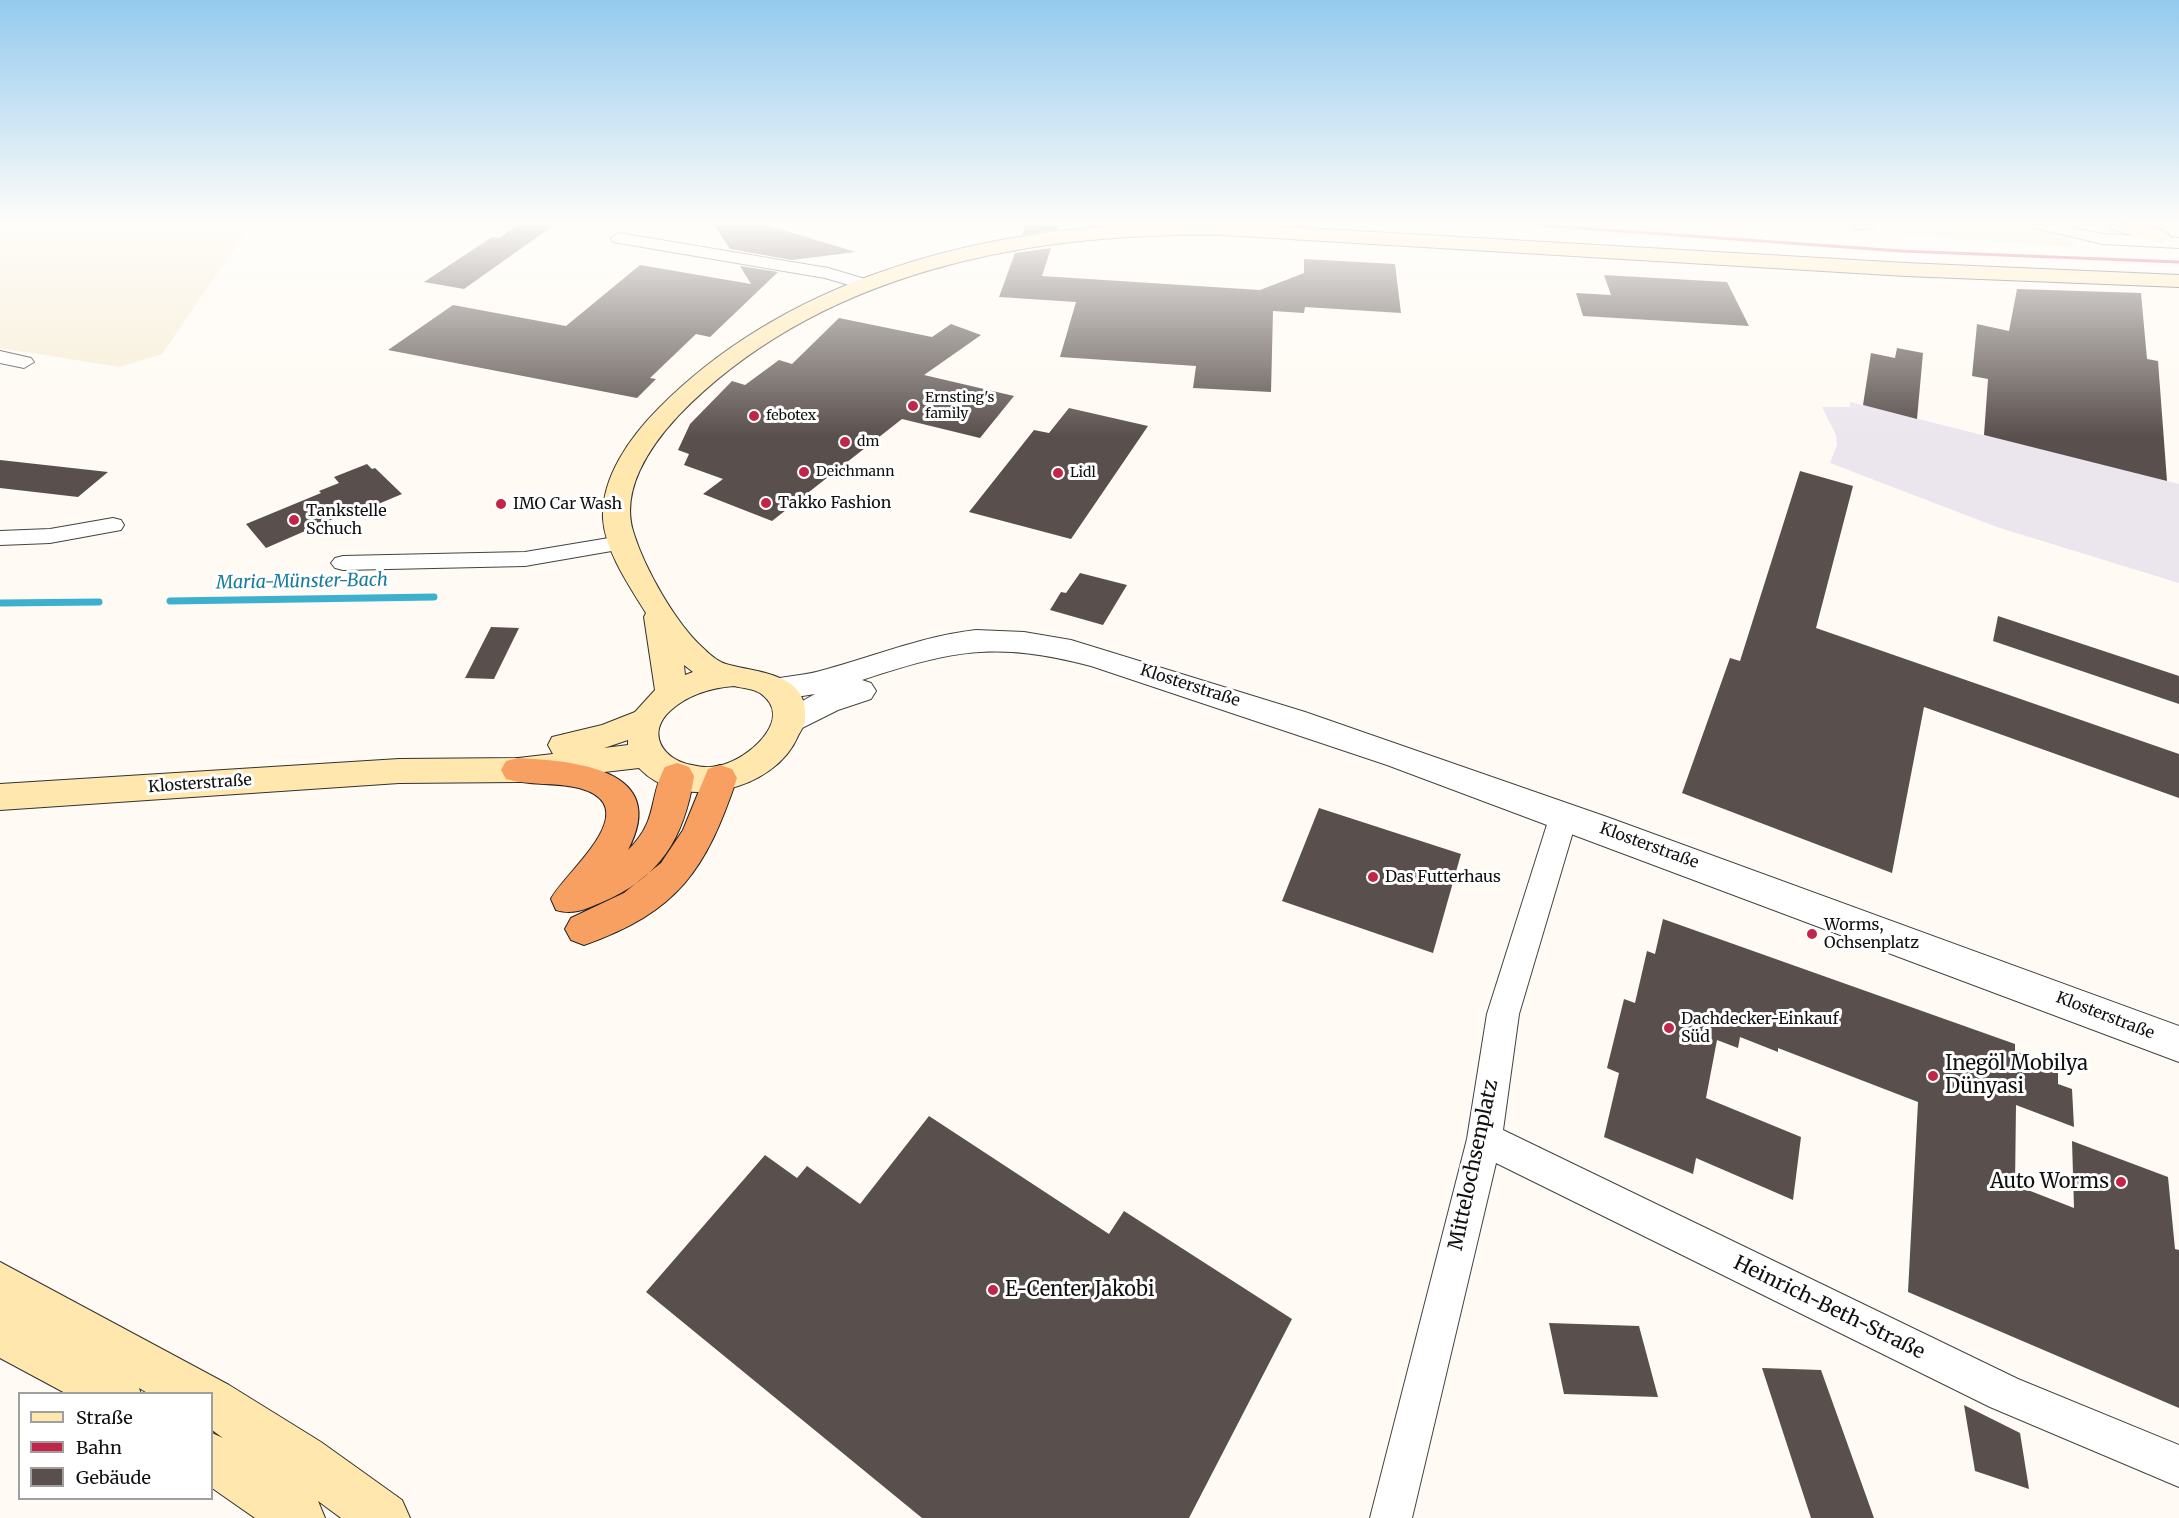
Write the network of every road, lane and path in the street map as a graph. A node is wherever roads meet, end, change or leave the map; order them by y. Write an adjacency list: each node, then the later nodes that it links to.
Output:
1 (842, 296): 6 (main road)
2 (0, 357): 3 (street)
3 (24, 362)
4 (113, 525): 5 (street)
5 (0, 538)
6 (621, 543): 7 (street); 8 (main road)
7 (343, 562)
8 (657, 606): 10 (main road); 12 (main road)
9 (1115, 662): 11 (street, Klosterstraße); 14 (street, Klosterstraße); 21 (street, Klosterstraße)
10 (721, 675): 11 (main road, Klosterstraße); 12 (main road, Klosterstraße)
11 (777, 689): 14 (main road)
12 (670, 694): 13 (main road, Klosterstraße)
13 (648, 719): 15 (main road); 17 (main road, Klosterstraße)
14 (790, 722): 19 (main road)
15 (647, 755): 16 (main road, Klosterstraße); 18 (main road)
16 (518, 770): 17 (main road, Klosterstraße); 22 (highway)
17 (399, 771): 20 (main road, Klosterstraße)
18 (677, 776): 19 (main road); 22 (highway)
19 (720, 778): 22 (highway)
20 (0, 797)
21 (1564, 815): 23 (street, Klosterstraße); 24 (street, Mittelochsenplatz)
22 (577, 914)
23 (2179, 1044)
24 (1484, 1139): 31 (street, Heinrich-Beth-Straße); 34 (street, Mittelochsenplatz)
25 (0, 1285): 28 (main road)
26 (0, 1332): 27 (main road)
27 (113, 1392)
28 (194, 1392)
29 (213, 1403): 33 (main road)
30 (213, 1459): 32 (main road)
31 (2179, 1466)
32 (299, 1518)
33 (384, 1518)
34 (1391, 1518)

